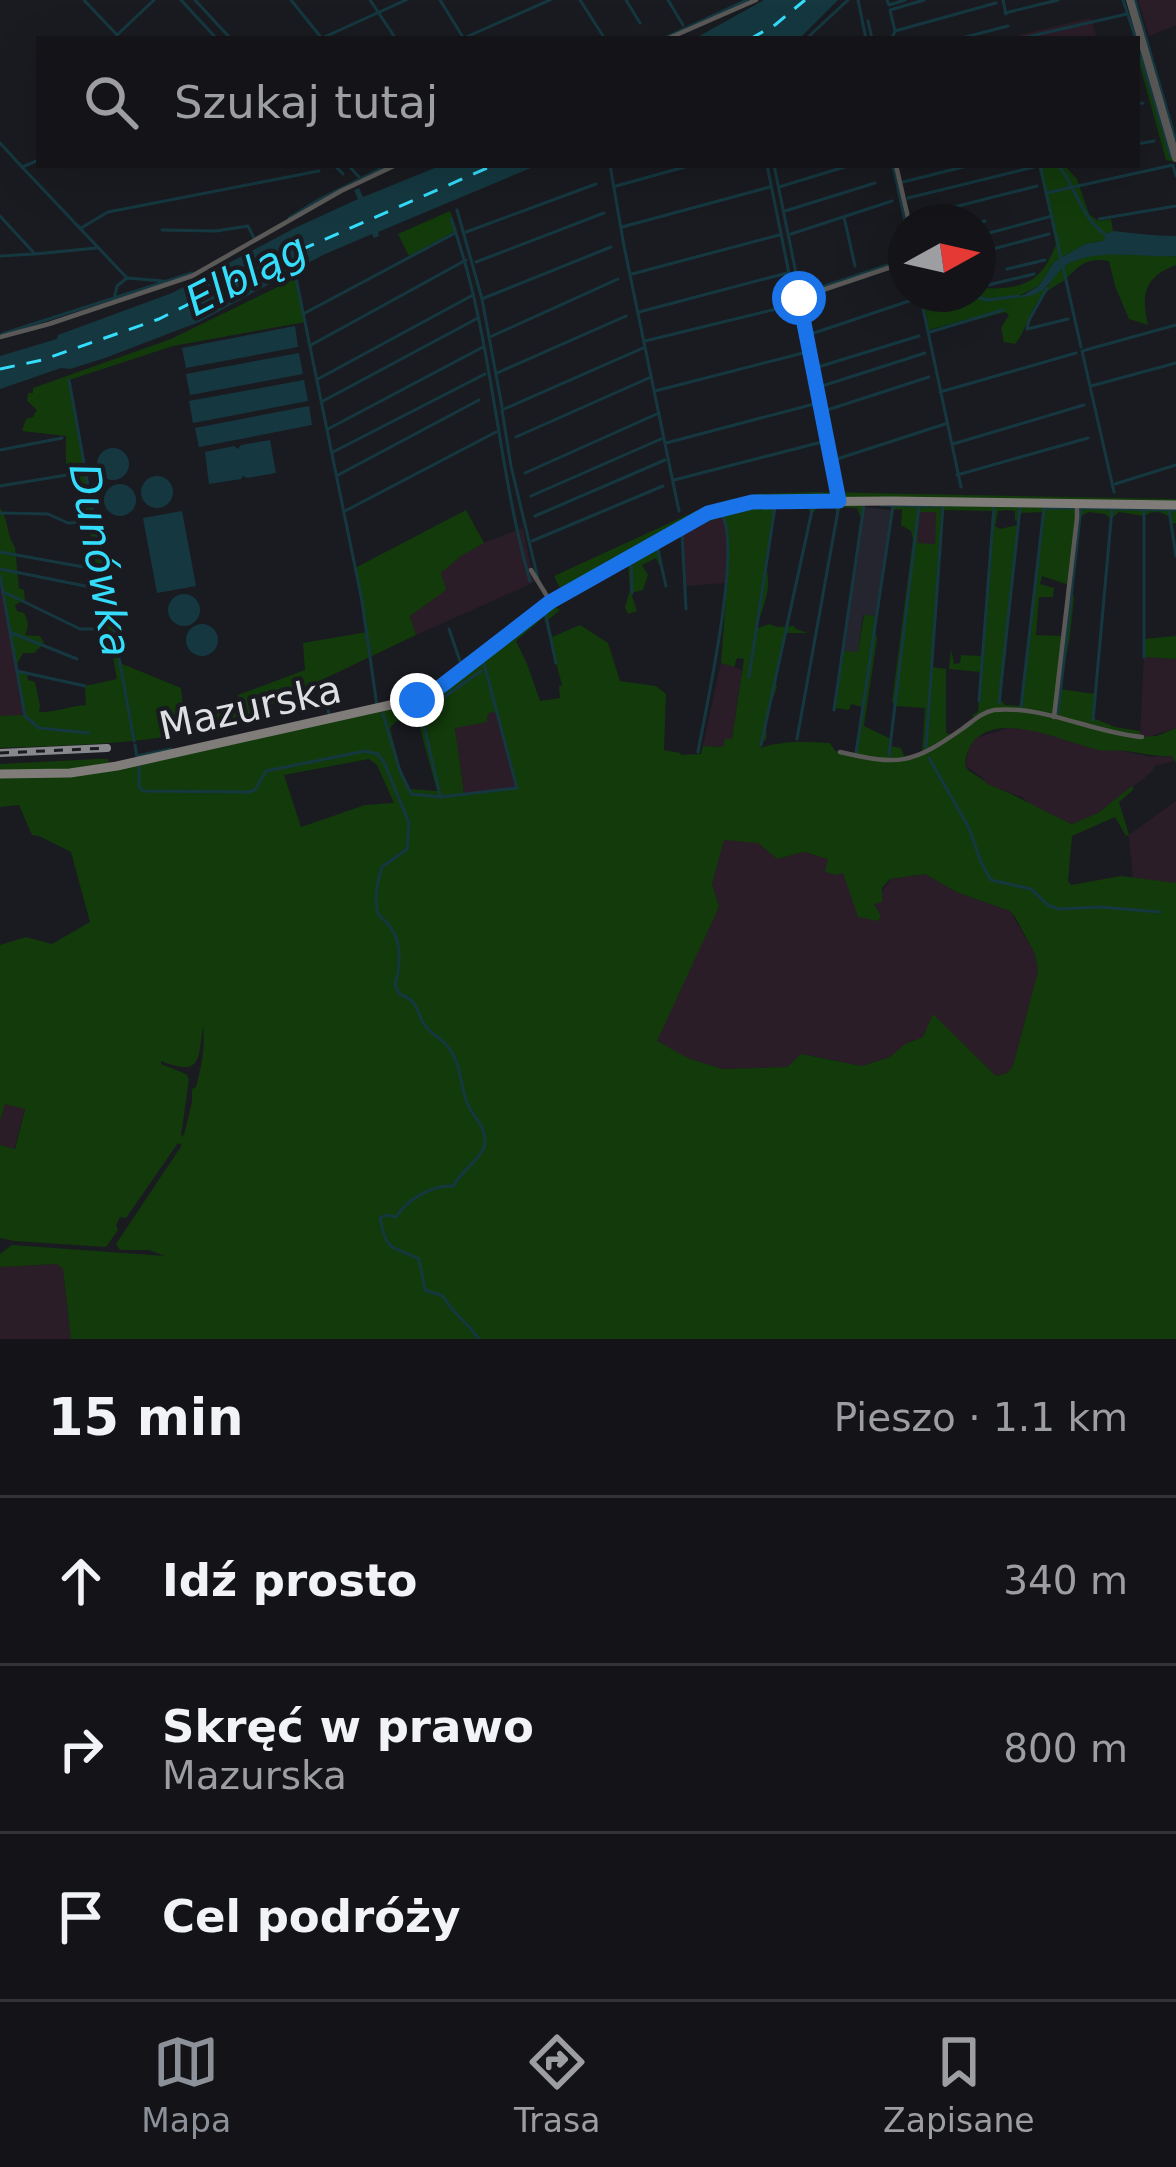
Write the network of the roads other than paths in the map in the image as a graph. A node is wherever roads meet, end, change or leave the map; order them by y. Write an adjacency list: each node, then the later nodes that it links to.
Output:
1 (756, 0): 3 (street)
2 (1130, 0): 4 (street)
3 (674, 36)
4 (1176, 158)
5 (390, 168): 9 (street)
6 (897, 168): 7 (street)
7 (905, 204)
8 (888, 268): 10 (street)
9 (0, 337)
10 (839, 501): 11 (main road, Mazurska); 14 (main road, Mazurska)
11 (1076, 504): 12 (main road, Mazurska); 15 (street)
12 (1176, 505)
13 (531, 569): 14 (street)
14 (550, 602): 18 (main road, Mazurska)
15 (1054, 717): 16 (street); 17 (street)
16 (1142, 737)
17 (840, 752)
18 (0, 774)

